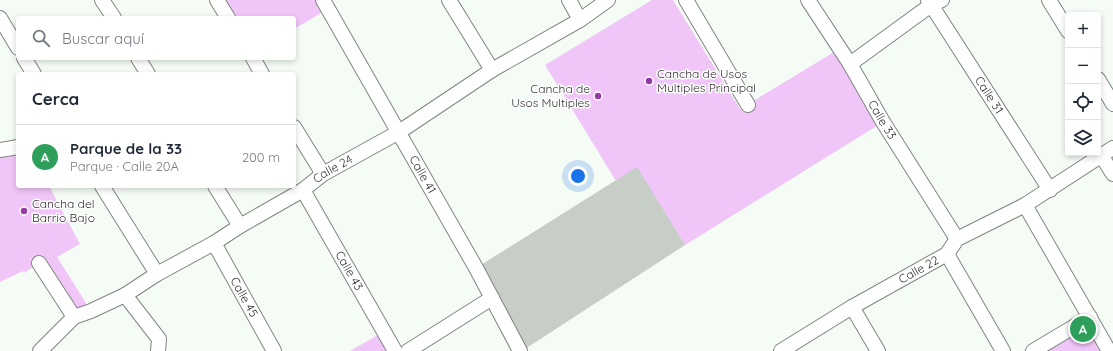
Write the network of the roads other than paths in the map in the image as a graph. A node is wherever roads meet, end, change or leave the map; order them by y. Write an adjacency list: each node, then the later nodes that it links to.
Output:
1 (102, 0): 11 (street)
2 (217, 0): 12 (street)
3 (323, 0): 29 (street, Calle 41)
4 (448, 0): 21 (street)
5 (569, 0): 14 (street)
6 (608, 0): 14 (street, Calle 24)
7 (686, 0): 27 (street)
8 (808, 0): 20 (street, Calle 33)
9 (1049, 0): 15 (street)
10 (934, 2): 20 (street); 38 (street, Calle 31)
11 (113, 16)
12 (227, 16)
13 (0, 18): 16 (street)
14 (580, 20): 21 (street, Calle 24)
15 (1065, 26)
16 (16, 45)
17 (25, 60): 22 (street)
18 (139, 60): 23 (street)
19 (254, 60): 24 (street)
20 (850, 64): 41 (street, Calle 33)
21 (492, 70): 29 (street, Calle 24)
22 (33, 72)
23 (147, 72)
24 (261, 72)
25 (1101, 84): 26 (street)
26 (1113, 104)
27 (748, 105)
28 (296, 130): 33 (street)
29 (399, 132): 33 (street, Calle 24); 47 (street, Calle 41)
30 (16, 147): 31 (street)
31 (0, 150)
32 (1107, 151): 34 (street); 38 (street, Calle 22)
33 (323, 174): 37 (street, Calle 24)
34 (1113, 174)
35 (103, 188): 45 (street)
36 (216, 188): 40 (street)
37 (303, 190): 40 (street, Calle 24); 55 (street, Calle 43)
38 (1050, 190): 39 (street, Calle 22)
39 (1025, 205): 41 (street, Calle 22); 50 (street)
40 (240, 226): 42 (street, Calle 24)
41 (957, 239): 43 (street, Calle 22)
42 (214, 243): 45 (street, Calle 24); 54 (street, Calle 45)
43 (947, 254): 48 (street, Calle 22); 60 (street)
44 (39, 263): 49 (street)
45 (157, 274): 46 (street, Calle 24)
46 (125, 295): 49 (street, Calle 24); 52 (street)
47 (492, 298): 56 (street); 57 (street, Calle 41)
48 (852, 307): 58 (street, Calle 22); 59 (street)
49 (74, 317): 53 (street, Calle 24)
50 (1090, 317): 51 (street); 61 (street)
51 (1108, 335): 62 (street)
52 (159, 345)
53 (40, 351)
54 (274, 351)
55 (395, 351)
56 (408, 351)
57 (520, 351)
58 (781, 351)
59 (878, 351)
60 (1003, 351)
61 (1033, 351)
62 (1109, 351)

